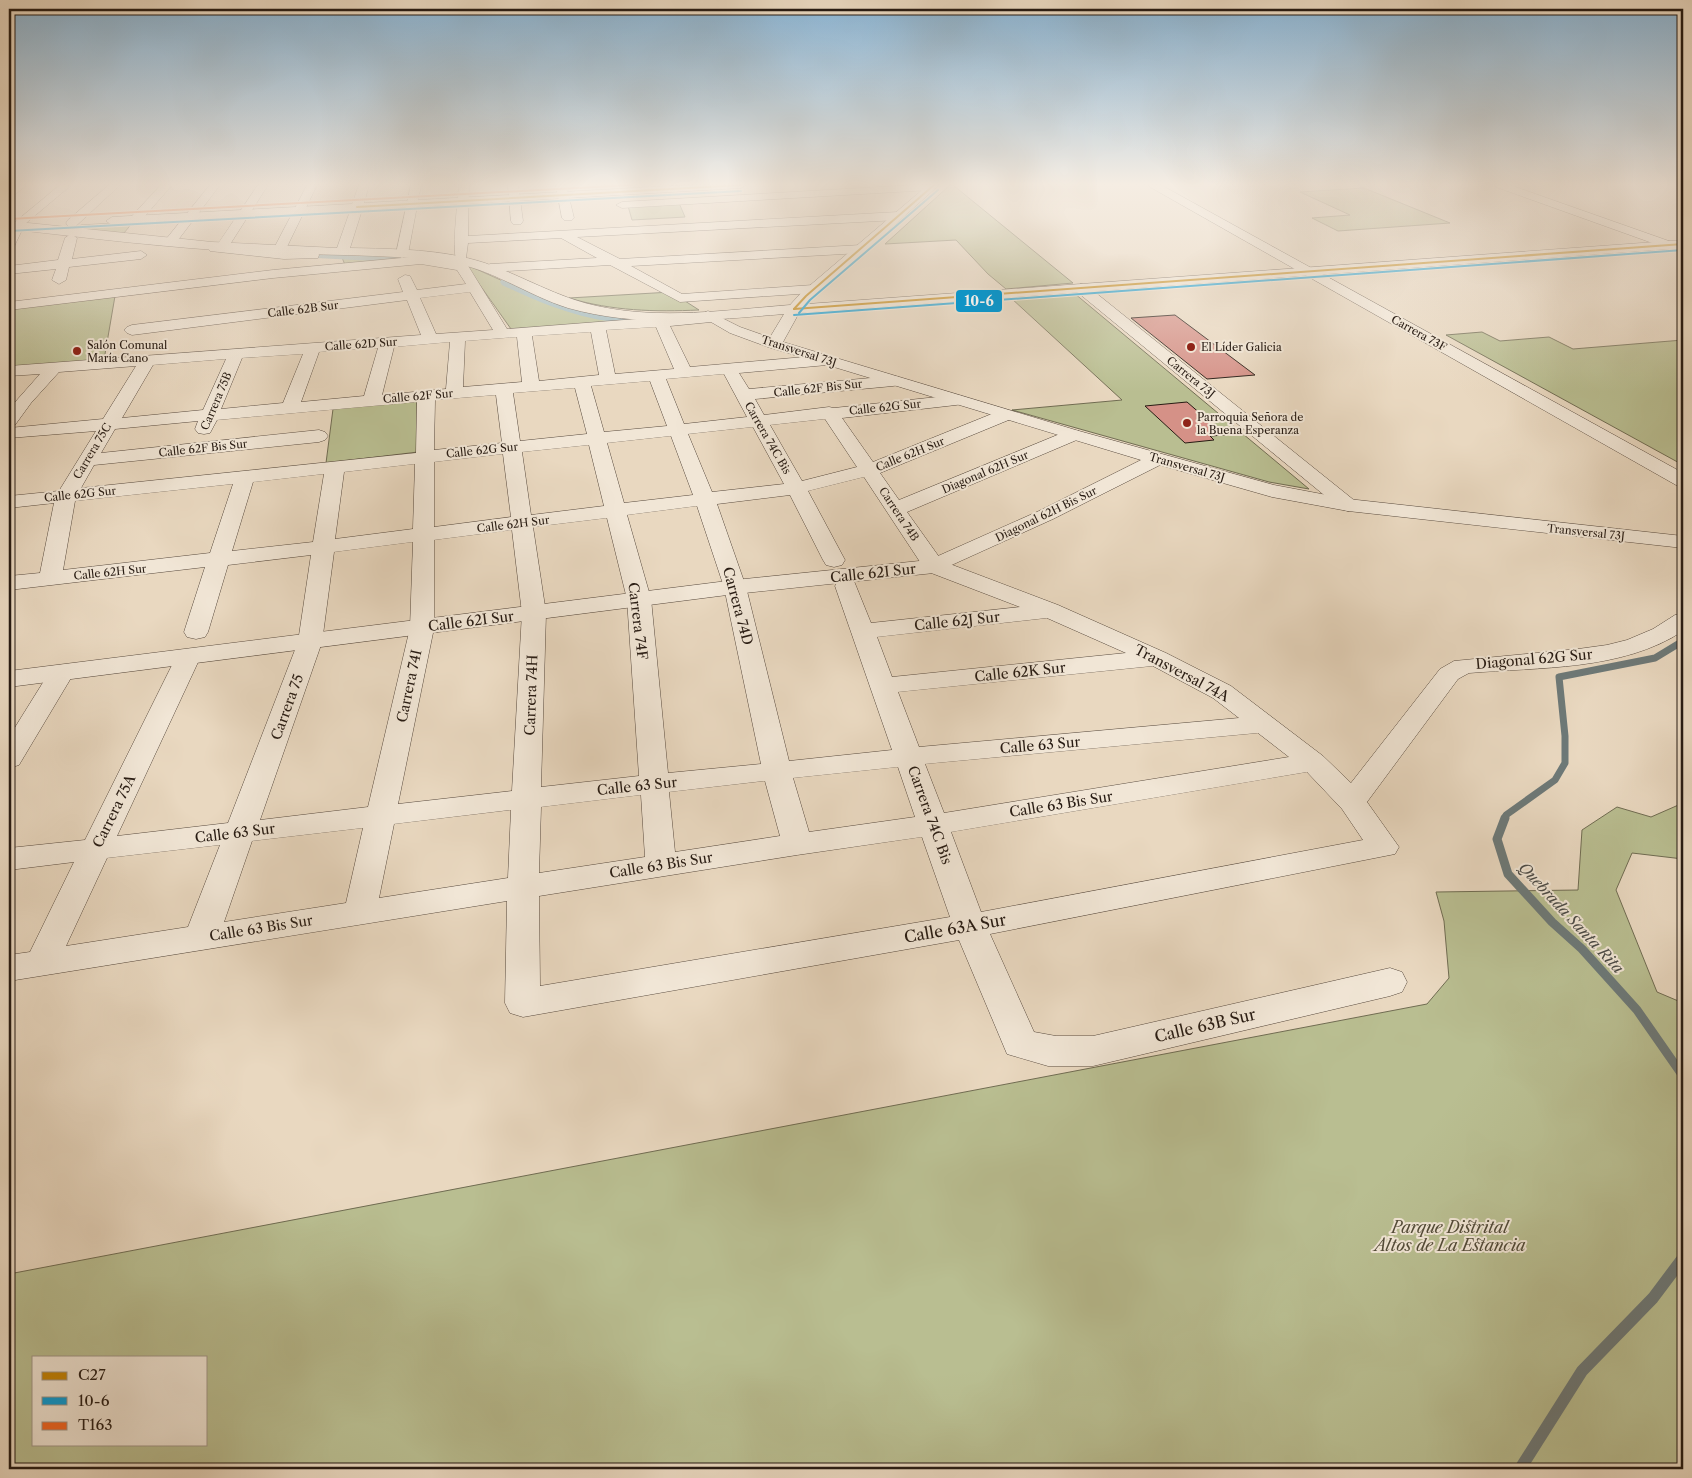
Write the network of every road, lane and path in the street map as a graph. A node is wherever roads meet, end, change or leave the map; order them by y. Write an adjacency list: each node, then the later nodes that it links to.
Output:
1 (64, 254): 20 (street)
2 (105, 254): 20 (street)
3 (141, 254): 35 (street)
4 (215, 254): 32 (street)
5 (274, 254): 31 (street)
6 (292, 254): 18 (street)
7 (341, 254): 18 (street)
8 (405, 254): 17 (street)
9 (454, 254): 16 (street)
10 (480, 254): 16 (street)
11 (601, 254): 19 (street)
12 (768, 254): 19 (street)
13 (855, 254): 22 (street)
14 (1278, 254): 25 (street, Carrera 73F)
15 (1545, 254): 25 (street, Calle 62D Sur)
16 (453, 257): 17 (street); 21 (street)
17 (404, 258): 18 (street); 33 (street); 37 (street)
18 (339, 259): 31 (street); 39 (street)
19 (617, 262): 21 (street); 27 (street)
20 (63, 264): 24 (street); 38 (street)
21 (490, 268): 30 (street)
22 (838, 268): 23 (street); 36 (street)
23 (819, 269)
24 (9, 270)
25 (1309, 271): 34 (street, Calle 62D Sur); 98 (street, Carrera 73F)
26 (611, 277): 27 (street)
27 (645, 278): 28 (street); 36 (street)
28 (670, 279)
29 (552, 281): 30 (street)
30 (523, 283): 44 (street)
31 (275, 284): 32 (street); 43 (street)
32 (210, 286): 35 (street)
33 (475, 287): 37 (street, Calle 62B Sur); 50 (street)
34 (1081, 288): 41 (street, Calle 62D Sur); 103 (street, Carrera 73J)
35 (137, 290): 38 (street); 47 (street)
36 (813, 290): 41 (street)
37 (412, 295): 39 (street, Calle 62B Sur); 52 (street)
38 (53, 300): 40 (street)
39 (349, 303): 43 (street, Calle 62B Sur); 54 (street)
40 (9, 306)
41 (794, 309): 44 (street, Calle 62D Sur); 56 (street)
42 (210, 316): 43 (street, Calle 62B Sur); 47 (street, Calle 62B Sur); 58 (street, Carrera 75B)
43 (281, 316)
44 (710, 316): 46 (street, Calle 62D Sur); 48 (street, Transversal 73J)
45 (598, 327): 46 (street, Calle 62D Sur); 49 (street, Calle 62D Sur); 67 (street)
46 (664, 329): 48 (street); 62 (street)
47 (132, 330): 61 (street)
48 (735, 330): 56 (street, Transversal 73J)
49 (524, 332): 50 (street, Calle 62D Sur); 70 (street)
50 (502, 334): 51 (street, Calle 62D Sur)
51 (458, 337): 52 (street, Calle 62D Sur); 72 (street)
52 (430, 339): 53 (street, Calle 62D Sur)
53 (387, 342): 54 (street, Calle 62D Sur); 75 (street)
54 (360, 344): 55 (street, Calle 62D Sur)
55 (312, 348): 57 (street, Calle 62D Sur); 77 (street)
56 (769, 348): 60 (street, Transversal 73J); 62 (street)
57 (236, 354): 58 (street, Calle 62D Sur); 80 (street, Carrera 75B)
58 (211, 356): 59 (street, Calle 62D Sur)
59 (146, 360): 61 (street, Calle 62D Sur); 84 (street, Carrera 75C)
60 (827, 360): 64 (street, Calle 62F Sur); 68 (street, Transversal 73J)
61 (128, 362): 63 (street, Calle 62D Sur)
62 (681, 366): 64 (street, Calle 62F Sur); 66 (street, Calle 62F Sur)
63 (55, 367): 65 (street, Calle 62D Sur); 83 (street)
64 (728, 369): 74 (street, Carrera 74C Bis)
65 (9, 371)
66 (656, 375): 67 (street, Calle 62F Sur); 85 (street, Carrera 74D)
67 (608, 379): 69 (street, Calle 62F Sur)
68 (893, 381): 74 (street, Calle 62F Bis Sur); 76 (street, Transversal 73J)
69 (582, 382): 70 (street, Calle 62F Sur); 89 (street, Carrera 74F)
70 (531, 386): 71 (street, Calle 62F Sur)
71 (504, 388): 72 (street, Calle 62F Sur); 90 (street, Carrera 74H)
72 (454, 393): 73 (street, Calle 62F Sur)
73 (426, 395): 75 (street, Calle 62F Sur); 92 (street, Carrera 74I)
74 (743, 396): 82 (street, Carrera 74C Bis)
75 (372, 400): 77 (street, Calle 62F Sur)
76 (956, 400): 79 (street, Calle 62G Sur); 81 (street, Transversal 73J)
77 (290, 407): 80 (street, Calle 62F Sur)
78 (323, 411): 88 (street, Carrera 75)
79 (830, 412): 82 (street, Calle 62G Sur); 96 (street, Carrera 74B)
80 (210, 414): 84 (street, Calle 62F Sur); 91 (street, Carrera 75B)
81 (1004, 415): 87 (street, Transversal 73J); 96 (street, Calle 62H Sur)
82 (757, 420): 85 (street, Calle 62G Sur); 99 (street, Carrera 74C Bis)
83 (9, 421)
84 (109, 424): 86 (street, Calle 62F Sur); 94 (street, Carrera 75C)
85 (676, 429): 89 (street, Calle 62G Sur); 101 (street, Carrera 74D)
86 (9, 433)
87 (1074, 435): 93 (street, Transversal 73J); 104 (street, Diagonal 62H Sur)
88 (319, 436): 91 (street, Calle 62F Bis Sur); 95 (street, Carrera 75)
89 (596, 438): 90 (street, Calle 62G Sur); 105 (street, Carrera 74F)
90 (512, 447): 92 (street, Calle 62G Sur); 106 (street, Carrera 74H)
91 (196, 449): 94 (street, Calle 62F Bis Sur)
92 (425, 456): 95 (street, Calle 62G Sur); 107 (street, Carrera 74I)
93 (1158, 459): 103 (street, Transversal 73J); 111 (street, Diagonal 62H Bis Sur)
94 (87, 460): 100 (street, Carrera 75C)
95 (326, 463): 97 (street, Calle 62G Sur); 109 (street, Carrera 75)
96 (870, 470): 99 (street, Calle 62H Sur); 104 (street, Carrera 74B)
97 (245, 476): 100 (street, Calle 62G Sur); 110 (street, Carrera 75A)
98 (1683, 480)
99 (796, 488): 101 (street, Calle 62H Sur); 120 (street, Carrera 74C Bis)
100 (66, 496): 102 (street, Calle 62G Sur); 112 (street, Carrera 75C)
101 (705, 500): 105 (street, Calle 62H Sur); 114 (street, Carrera 74D)
102 (9, 502)
103 (1348, 505): 108 (street, Transversal 73J)
104 (896, 509): 111 (street, Carrera 74B)
105 (616, 511): 106 (street, Calle 62H Sur); 115 (street, Carrera 74F)
106 (522, 523): 107 (street, Calle 62H Sur); 117 (street, Carrera 74H)
107 (423, 535): 109 (street, Calle 62H Sur); 119 (street, Carrera 74I)
108 (1683, 542)
109 (324, 547): 110 (street, Calle 62H Sur); 121 (street, Carrera 75)
110 (218, 559): 112 (street, Calle 62H Sur); 122 (street, Carrera 75A)
111 (934, 566): 114 (street, Calle 62I Sur); 116 (street, Transversal 74A)
112 (50, 578): 113 (street, Calle 62H Sur)
113 (9, 583)
114 (735, 586): 115 (street, Calle 62I Sur); 131 (street, Carrera 74D)
115 (638, 599): 117 (street, Calle 62I Sur); 132 (street, Carrera 74F)
116 (1050, 610): 120 (street, Calle 62J Sur); 123 (street, Transversal 74A)
117 (534, 613): 119 (street, Calle 62I Sur); 133 (street, Carrera 74H)
118 (1683, 620): 134 (street, Diagonal 62G Sur)
119 (422, 628): 121 (street, Calle 62I Sur); 135 (street, Carrera 74I)
120 (863, 631): 126 (street, Carrera 74C Bis)
121 (310, 642): 122 (street, Calle 62I Sur); 137 (street, Carrera 75)
122 (191, 645): 124 (street, Calle 62I Sur); 140 (street, Carrera 75A)
123 (1157, 658): 126 (street, Calle 62K Sur); 127 (street, Transversal 74A)
124 (61, 673): 125 (street, Calle 62I Sur); 129 (street)
125 (9, 679)
126 (884, 686): 128 (street, Carrera 74C Bis)
127 (1266, 724): 128 (street, Calle 63 Sur); 130 (street, Transversal 74A)
128 (909, 757): 131 (street, Calle 63 Sur); 136 (street, Carrera 74C Bis)
129 (9, 758)
130 (1313, 762): 134 (street, Transversal 74A); 136 (street, Calle 63 Bis Sur)
131 (777, 772): 132 (street, Calle 63 Sur); 138 (street, Carrera 74D)
132 (654, 784): 133 (street, Calle 63 Sur); 142 (street, Carrera 74F)
133 (526, 798): 135 (street, Calle 63 Sur); 143 (street, Carrera 74H)
134 (1352, 802): 139 (street, Transversal 74A)
135 (382, 815): 137 (street, Calle 63 Sur); 144 (street, Carrera 74I)
136 (934, 825): 138 (street, Calle 63 Bis Sur); 145 (street, Carrera 74C Bis)
137 (240, 832): 140 (street, Calle 63 Sur); 146 (street, Carrera 75)
138 (797, 844): 142 (street, Calle 63 Bis Sur)
139 (1384, 847): 145 (street, Calle 63A Sur)
140 (96, 849): 141 (street, Calle 63 Sur); 147 (street, Carrera 75A)
141 (9, 859)
142 (661, 865): 143 (street, Calle 63 Bis Sur)
143 (523, 887): 144 (street, Calle 63 Bis Sur); 150 (street, Carrera 74H)
144 (360, 913): 146 (street, Calle 63 Bis Sur)
145 (970, 926): 150 (street, Calle 63A Sur); 151 (street, Carrera 74C Bis)
146 (201, 938): 147 (street, Calle 63 Bis Sur)
147 (41, 963): 148 (street, Calle 63 Bis Sur)
148 (9, 968)
149 (1390, 982): 151 (street, Calle 63B Sur)
150 (524, 1003)
151 (1020, 1043)

